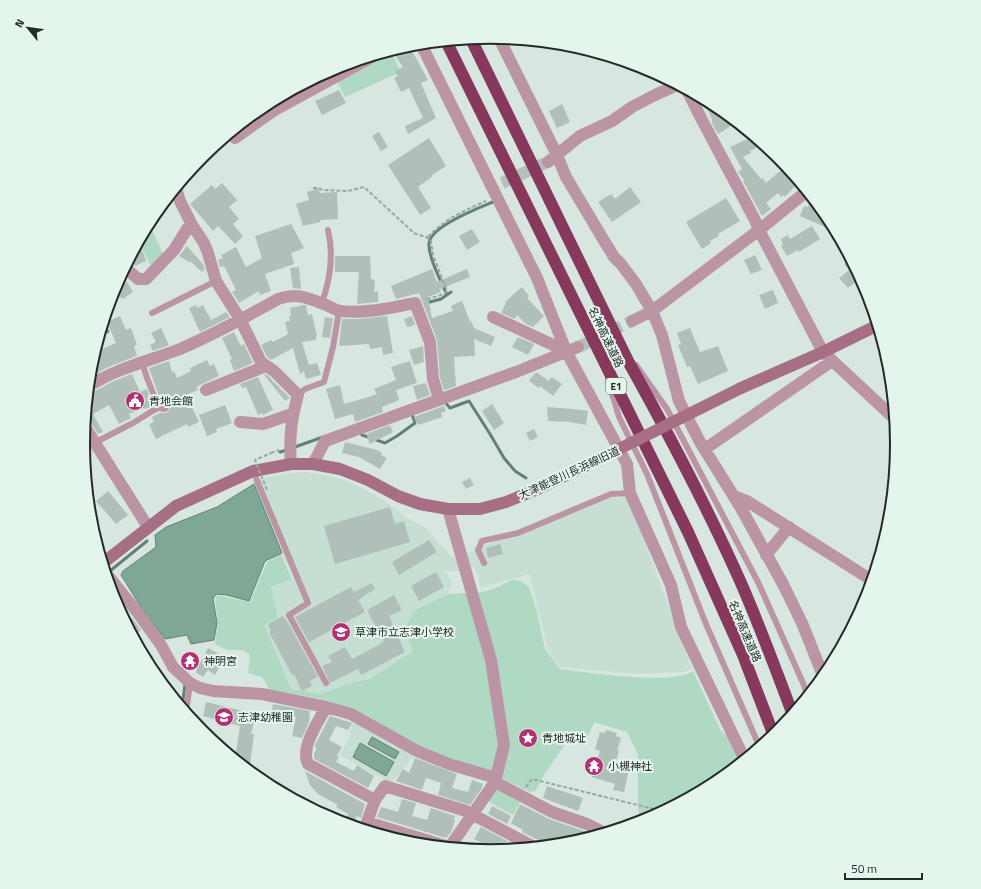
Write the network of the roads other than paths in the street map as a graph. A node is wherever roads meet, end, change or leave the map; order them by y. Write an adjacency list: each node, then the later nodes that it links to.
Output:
1 (503, 44): 7 (street)
2 (474, 45): 23 (highway, 名神高速道路 / E1)
3 (449, 46): 26 (highway, 名神高速道路 / E1)
4 (424, 50): 24 (street)
5 (672, 87): 7 (street)
6 (691, 98): 12 (street)
7 (553, 158): 17 (street)
8 (178, 194): 10 (street)
9 (803, 194): 12 (street)
10 (192, 225): 13 (street); 14 (street)
11 (328, 230): 15 (lane)
12 (759, 230): 17 (street); 25 (street)
13 (129, 271)
14 (216, 281): 18 (lane); 20 (street)
15 (322, 304): 16 (street); 20 (street)
16 (339, 311): 32 (lane); 33 (street)
17 (652, 311): 21 (street); 38 (street)
18 (152, 313)
19 (493, 317): 24 (street)
20 (240, 319): 28 (street); 29 (street)
21 (632, 321)
22 (873, 327): 25 (street, 大津能登川長浜線旧道)
23 (616, 336): 55 (lane); 58 (highway, 名神高速道路 / E1)
24 (572, 349): 33 (street); 42 (street)
25 (823, 352): 27 (street); 44 (street, 大津能登川長浜線旧道, bridge)
26 (601, 356): 59 (highway, 名神高速道路 / E1); 60 (lane)
27 (832, 361): 34 (street); 38 (street)
28 (142, 362): 30 (street); 37 (lane)
29 (266, 366): 31 (street); 32 (street)
30 (95, 382)
31 (206, 390)
32 (298, 395): 35 (street)
33 (439, 399): 40 (street)
34 (890, 413)
35 (292, 414): 36 (street); 39 (street)
36 (240, 422)
37 (90, 443): 45 (street)
38 (705, 449): 43 (street)
39 (291, 464): 40 (street, 大津能登川長浜線旧道); 41 (street, 大津能登川長浜線旧道)
40 (313, 464): 44 (street, 大津能登川長浜線旧道)
41 (253, 471): 45 (street, 大津能登川長浜線旧道); 54 (lane)
42 (630, 493): 49 (lane); 61 (street)
43 (734, 496): 46 (street); 47 (street)
44 (448, 509): 62 (street)
45 (148, 527): 48 (street, 大津能登川長浜線旧道)
46 (789, 527): 47 (street); 50 (street)
47 (766, 554): 52 (street)
48 (108, 561)
49 (484, 564)
50 (868, 578)
51 (115, 585): 53 (street)
52 (821, 671)
53 (190, 683): 56 (lane); 57 (street)
54 (326, 683)
55 (806, 691)
56 (187, 706)
57 (326, 707): 62 (street); 63 (street)
58 (791, 710)
59 (772, 730)
60 (758, 743)
61 (743, 755)
62 (496, 780): 64 (street); 65 (street)
63 (375, 800): 64 (street); 66 (street)
64 (472, 815): 67 (street); 68 (street)
65 (599, 830)
66 (421, 839)
67 (454, 843)
68 (527, 843)

